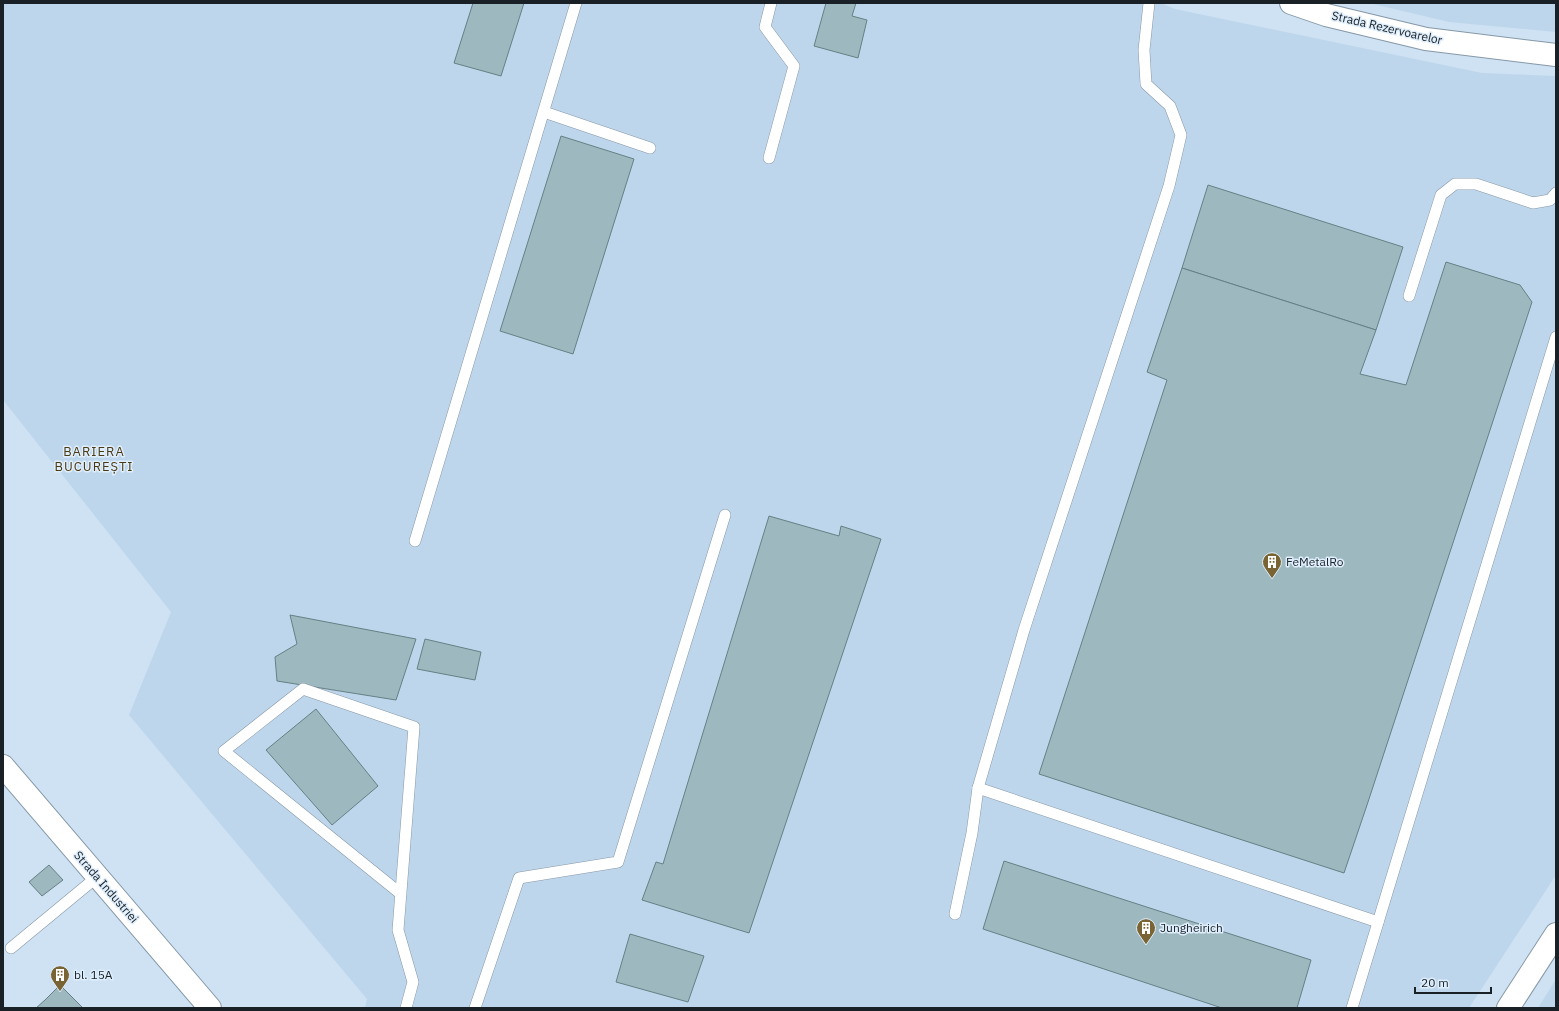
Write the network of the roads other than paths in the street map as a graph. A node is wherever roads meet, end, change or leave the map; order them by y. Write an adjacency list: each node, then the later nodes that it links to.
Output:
1 (576, 3): 6 (lane)
2 (771, 3): 8 (lane)
3 (1149, 3): 15 (lane)
4 (1291, 3): 5 (street, Strada Rezervoarelor)
5 (1556, 55)
6 (544, 112): 7 (lane); 13 (lane)
7 (650, 148)
8 (769, 158)
9 (1556, 193): 10 (lane)
10 (1409, 296)
11 (1556, 337): 19 (lane)
12 (725, 515): 24 (lane)
13 (415, 541)
14 (3, 766): 16 (street, Strada Industriei)
15 (978, 788): 18 (lane); 19 (lane)
16 (97, 877): 21 (lane); 22 (street, Strada Industriei)
17 (401, 894): 17 (lane); 23 (lane)
18 (955, 914)
19 (1378, 922): 25 (lane)
20 (1556, 934): 26 (street)
21 (11, 948)
22 (210, 1008)
23 (406, 1008)
24 (475, 1008)
25 (1352, 1008)
26 (1508, 1008)

